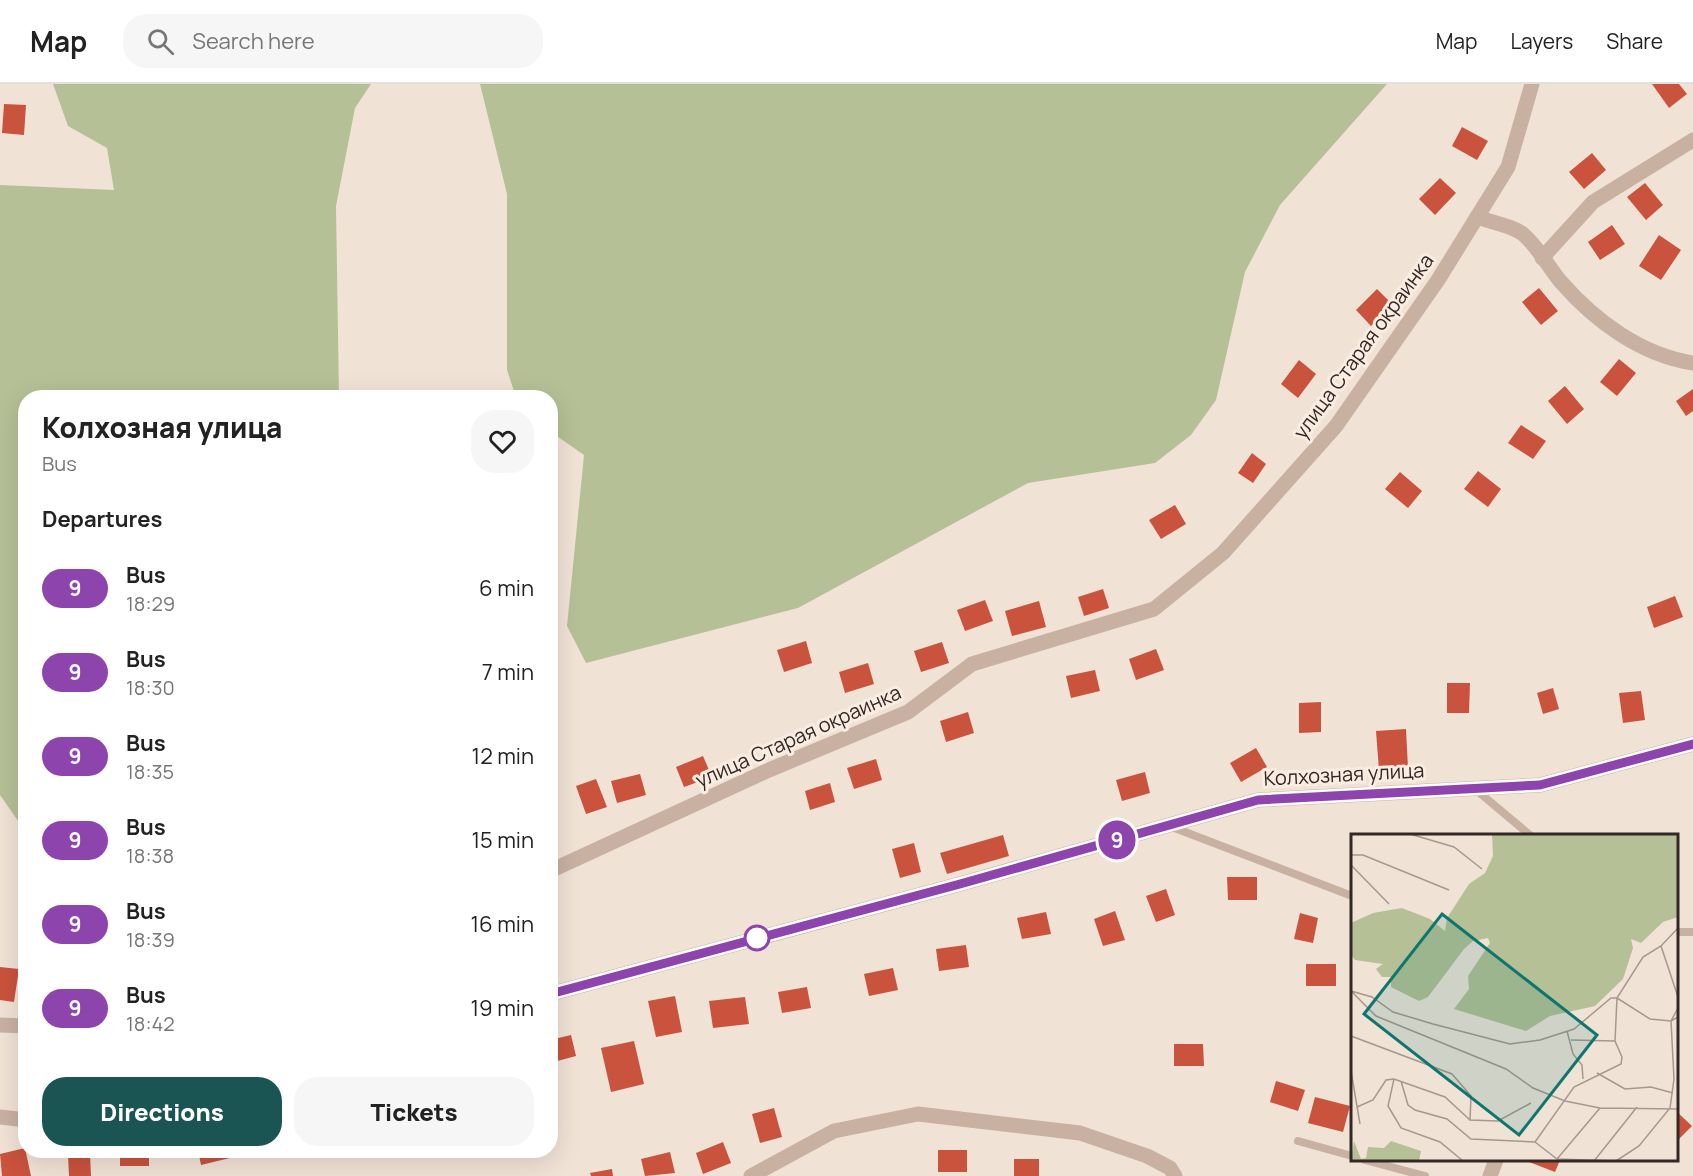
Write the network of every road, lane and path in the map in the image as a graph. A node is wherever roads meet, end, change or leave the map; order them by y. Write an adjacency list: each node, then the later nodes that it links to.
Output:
1 (1532, 84): 3 (street, улица Старая окраинка)
2 (1693, 140): 4 (street)
3 (1477, 217): 4 (street); 10 (street, улица Старая окраинка)
4 (1542, 258): 5 (street)
5 (1693, 363)
6 (1693, 744): 7 (street, Колхозная улица)
7 (1475, 788): 8 (street, Колхозная улица); 9 (lane)
8 (1168, 825): 11 (lane); 12 (street, Колхозная улица)
9 (1529, 834)
10 (558, 866)
11 (1351, 895)
12 (558, 992)
13 (0, 1025): 14 (street)
14 (18, 1026)
15 (0, 1117): 16 (street)
16 (18, 1119)
17 (1298, 1141): 18 (lane)
18 (1351, 1155)
19 (1369, 1161): 23 (lane)
20 (1496, 1161): 24 (street)
21 (751, 1176): 22 (street)
22 (1175, 1176)
23 (1425, 1176)
24 (1490, 1176)

